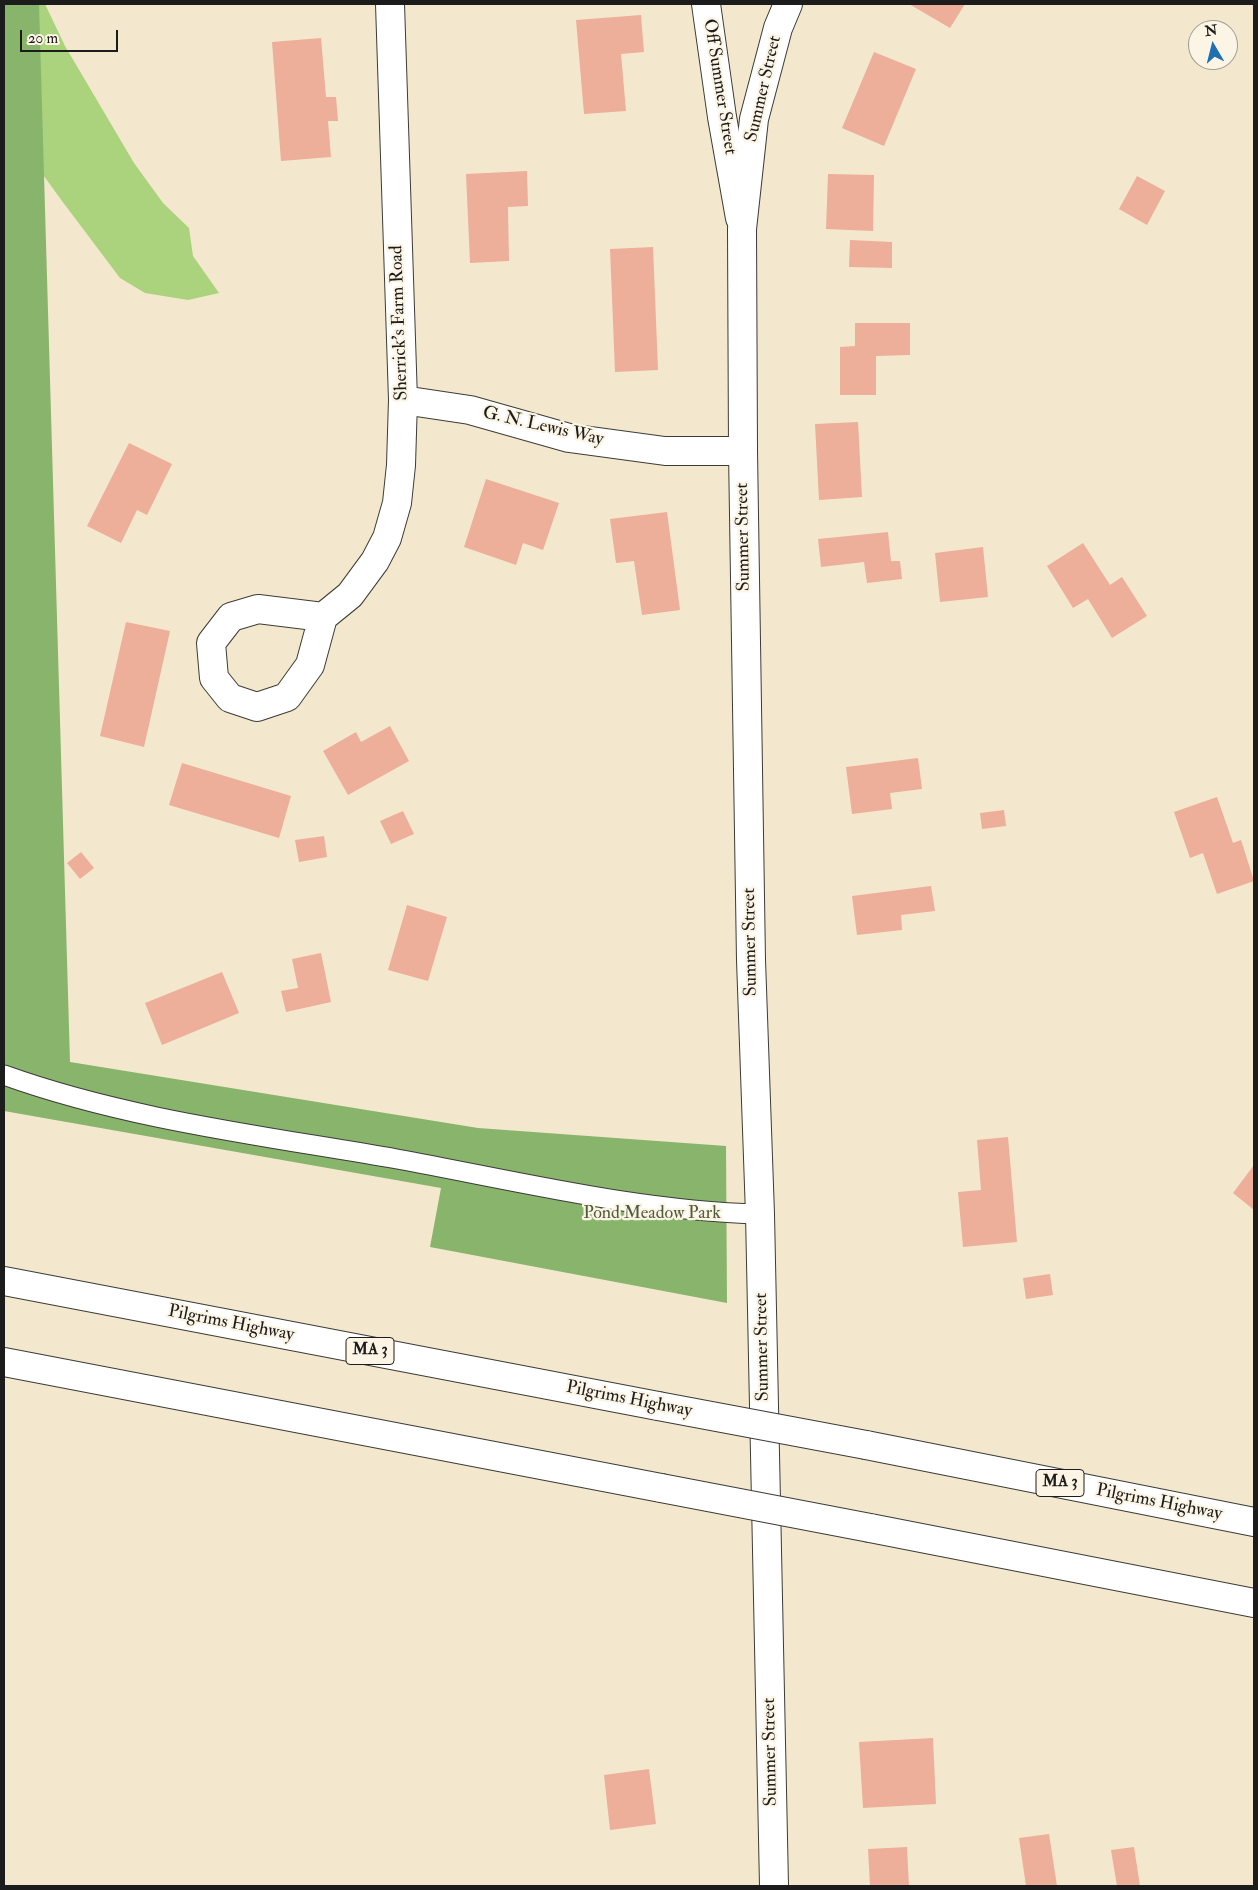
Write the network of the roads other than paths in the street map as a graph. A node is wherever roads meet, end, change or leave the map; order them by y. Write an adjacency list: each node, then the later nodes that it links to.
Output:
1 (390, 4): 5 (main road, Sherrick's Farm Road)
2 (706, 4): 4 (main road, Off Summer Street)
3 (788, 4): 4 (main road, Summer Street)
4 (742, 229): 6 (main road, Summer Street)
5 (403, 400): 6 (main road, G. N. Lewis Way); 7 (main road, Sherrick's Farm Road)
6 (743, 451): 9 (main road, Summer Street)
7 (323, 617)
8 (4, 1076): 9 (lane)
9 (760, 1214): 14 (main road, Summer Street)
10 (4, 1281): 12 (main road, Pilgrims Highway / MA 3, bridge)
11 (4, 1362): 13 (main road, bridge)
12 (1254, 1522)
13 (1254, 1603)
14 (774, 1886)

